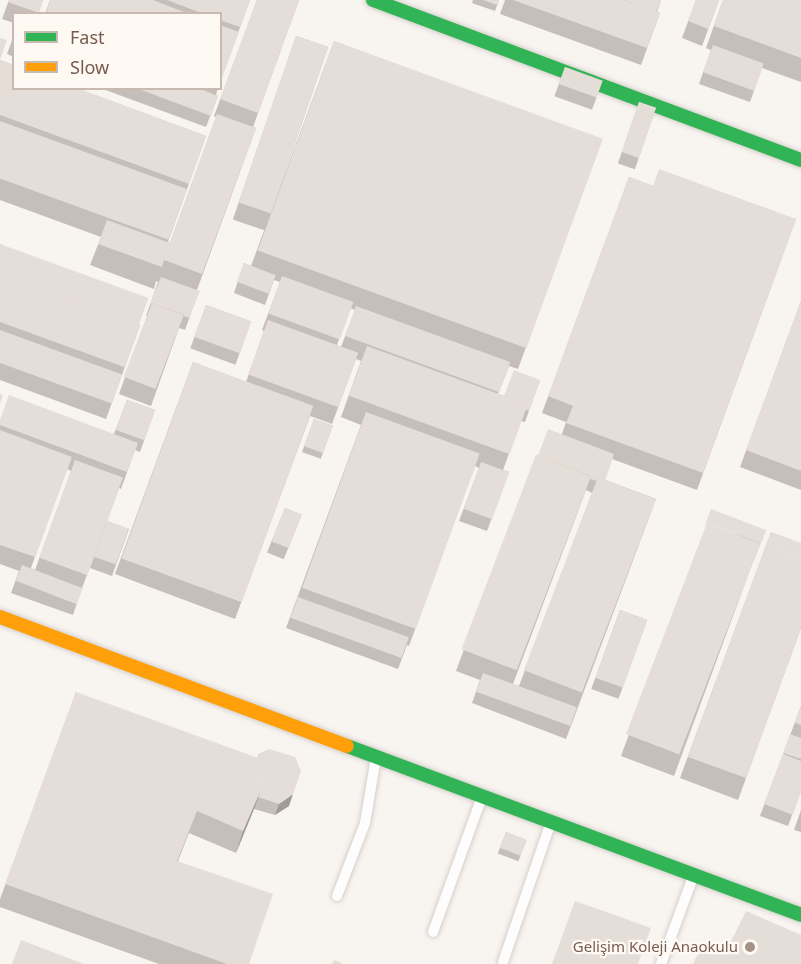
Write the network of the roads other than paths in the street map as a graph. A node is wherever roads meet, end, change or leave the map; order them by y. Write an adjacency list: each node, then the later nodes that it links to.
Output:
1 (373, 0): 2 (street)
2 (801, 160)
3 (0, 617): 4 (street)
4 (376, 757): 5 (street); 8 (lane)
5 (483, 796): 6 (street); 10 (lane)
6 (551, 822): 7 (street); 11 (lane)
7 (694, 875): 9 (street); 12 (lane)
8 (337, 896)
9 (801, 915)
10 (433, 932)
11 (503, 962)
12 (661, 964)

